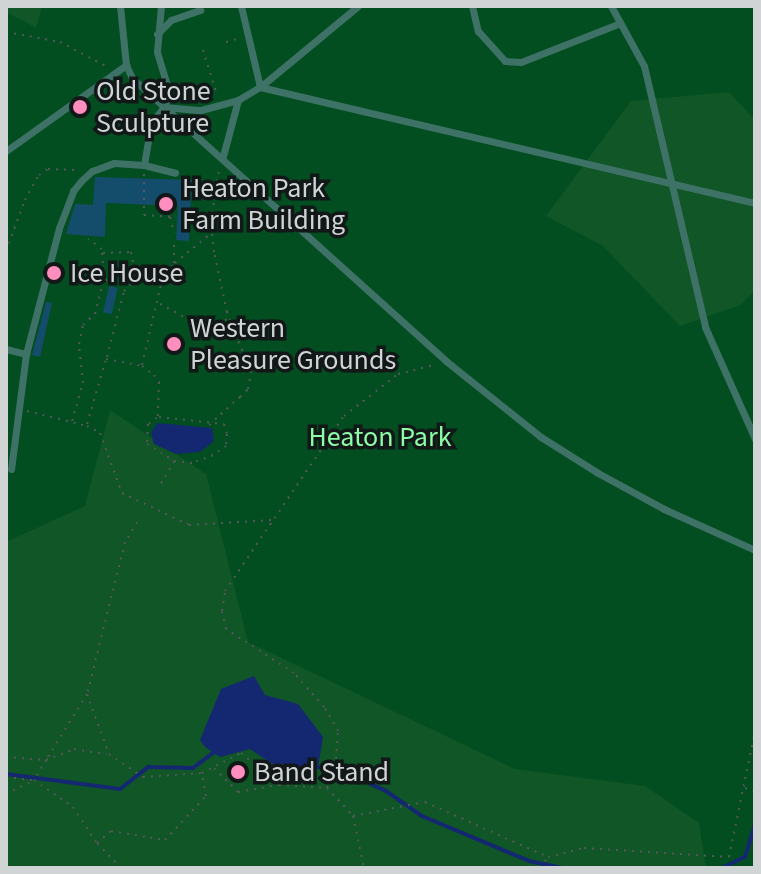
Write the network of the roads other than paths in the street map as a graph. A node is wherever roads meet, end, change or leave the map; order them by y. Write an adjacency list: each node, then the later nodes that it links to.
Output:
1 (120, 6): 10 (lane)
2 (161, 6): 9 (lane)
3 (241, 6): 11 (lane)
4 (358, 6): 11 (lane)
5 (472, 6): 8 (lane)
6 (611, 6): 8 (lane)
7 (200, 10): 9 (lane)
8 (618, 24): 18 (lane)
9 (157, 34): 13 (lane)
10 (126, 65): 13 (lane); 14 (lane)
11 (260, 87): 12 (lane); 18 (lane)
12 (238, 100): 13 (lane); 15 (lane)
13 (164, 107): 15 (lane); 16 (lane)
14 (6, 151)
15 (223, 156): 24 (lane)
16 (144, 165): 17 (lane); 21 (lane)
17 (175, 173)
18 (672, 185): 19 (lane); 22 (lane)
19 (755, 203)
20 (6, 349): 21 (lane)
21 (26, 354): 23 (lane)
22 (755, 439)
23 (11, 469)
24 (755, 550)

